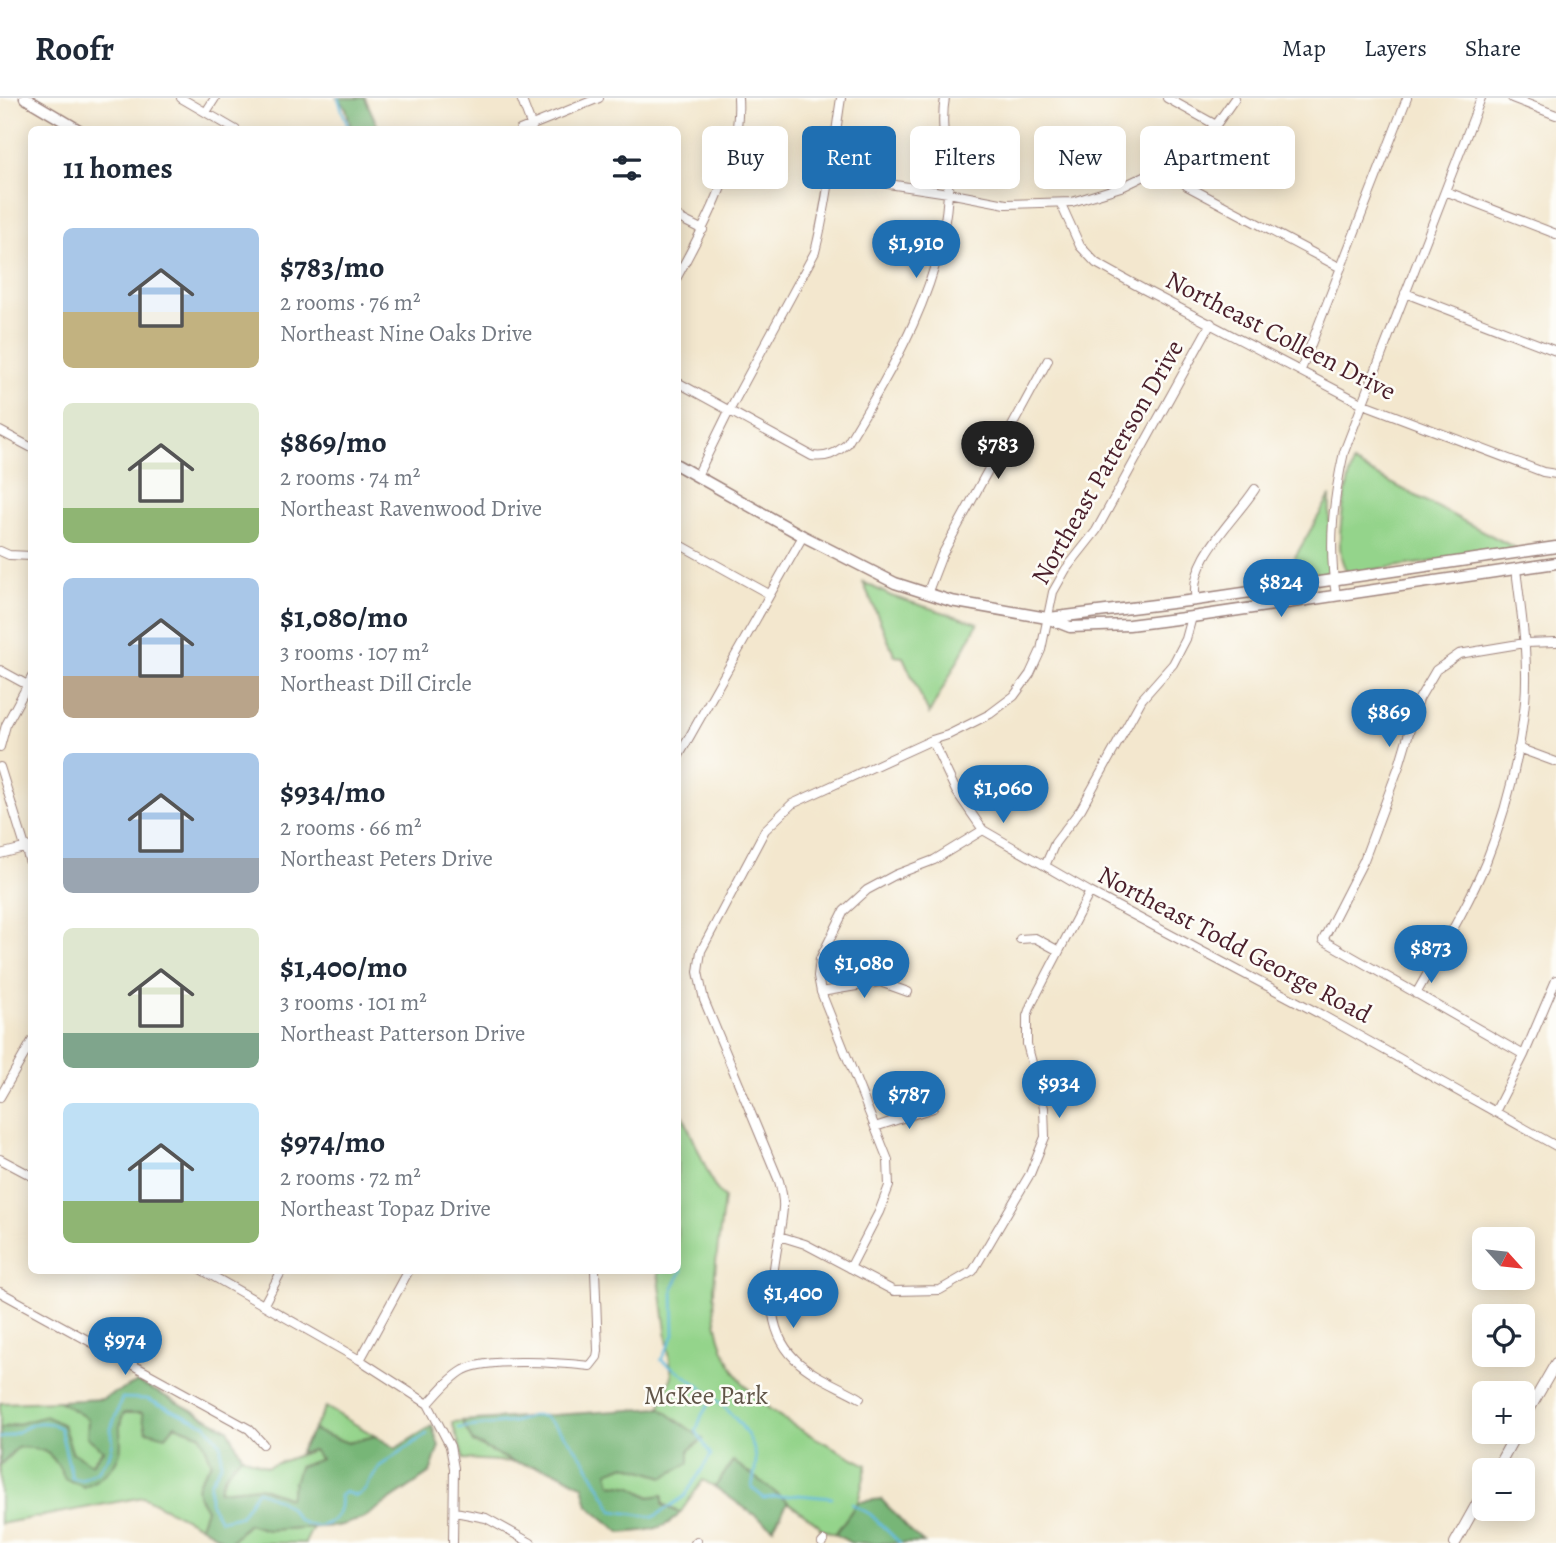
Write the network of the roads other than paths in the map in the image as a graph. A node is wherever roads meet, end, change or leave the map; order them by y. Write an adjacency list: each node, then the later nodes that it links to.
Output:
1 (25, 98): 17 (main road)
2 (181, 98): 14 (street)
3 (215, 98): 14 (street)
4 (521, 98): 19 (street)
5 (599, 98): 20 (street)
6 (738, 98): 30 (street)
7 (841, 98): 21 (street)
8 (945, 98): 27 (street)
9 (1167, 98): 16 (street)
10 (1235, 98): 16 (street)
11 (1481, 98): 26 (street)
12 (1512, 98): 15 (street)
13 (1404, 99): 32 (street)
14 (206, 112): 18 (street)
15 (1556, 115)
16 (1216, 125)
17 (72, 126)
18 (229, 126)
19 (532, 126)
20 (534, 126)
21 (836, 126)
22 (1140, 178): 28 (street)
23 (896, 185): 27 (street)
24 (827, 189): 41 (street)
25 (1193, 189): 32 (street)
26 (1446, 191): 31 (street); 34 (street)
27 (948, 193): 28 (street); 41 (street)
28 (1061, 204): 35 (street, Northeast Colleen Drive)
29 (681, 219): 30 (street)
30 (703, 230): 33 (street)
31 (1556, 233)
32 (1341, 268): 38 (street)
33 (681, 270)
34 (1405, 293): 36 (street); 40 (street)
35 (1211, 323): 38 (street, Northeast Colleen Drive); 61 (street, Northeast Patterson Drive)
36 (1556, 351)
37 (1048, 360): 57 (street)
38 (1301, 370): 40 (street, Northeast Colleen Drive)
39 (681, 384): 41 (street)
40 (1361, 403): 45 (street, Northeast Colleen Drive); 55 (street)
41 (729, 411): 46 (street)
42 (0, 431): 43 (street)
43 (28, 446)
44 (681, 467): 46 (main road)
45 (1556, 474)
46 (697, 475): 48 (main road)
47 (1255, 489): 59 (street)
48 (803, 536): 56 (street); 57 (main road)
49 (681, 545): 56 (street)
50 (1556, 547): 55 (main road)
51 (0, 551): 52 (street)
52 (28, 556)
53 (1556, 563): 54 (main road)
54 (1516, 569): 58 (main road); 63 (street)
55 (1334, 579): 58 (street); 59 (main road)
56 (769, 594): 70 (street)
57 (928, 594): 61 (main road)
58 (1336, 595): 60 (main road)
59 (1196, 600): 61 (main road)
60 (1192, 617): 61 (main road); 76 (street)
61 (1047, 618): 67 (street, Northeast Patterson Drive)
62 (1556, 642): 63 (street)
63 (1525, 643): 69 (street); 83 (street)
64 (0, 670): 65 (street)
65 (28, 682)
66 (28, 686): 68 (street)
67 (932, 740): 73 (street, Northeast Todd George Road); 95 (street, Northeast Patterson Drive)
68 (0, 747)
69 (1518, 748): 71 (street); 83 (street)
70 (681, 752)
71 (1556, 762)
72 (0, 767): 74 (street)
73 (983, 830): 76 (street, Northeast Todd George Road); 81 (street)
74 (28, 847): 75 (street)
75 (0, 854)
76 (1045, 866): 77 (street, Northeast Todd George Road)
77 (1090, 892): 79 (street); 90 (street, Northeast Todd George Road)
78 (1020, 939): 79 (street)
79 (1059, 951): 87 (street)
80 (1556, 979): 85 (street)
81 (821, 992): 82 (street); 91 (street)
82 (908, 992)
83 (1416, 994): 85 (street)
84 (28, 1048): 88 (street)
85 (1524, 1055): 90 (street)
86 (1078, 1085): 87 (street)
87 (1041, 1093): 96 (street)
88 (0, 1097)
89 (933, 1108): 91 (street)
90 (1495, 1112): 92 (street, Northeast Todd George Road)
91 (875, 1127): 96 (street)
92 (1556, 1146)
93 (0, 1159): 94 (street)
94 (28, 1174)
95 (779, 1236): 96 (street); 105 (street, Northeast Patterson Drive)
96 (850, 1268)
97 (209, 1274): 102 (street)
98 (280, 1274): 102 (street)
99 (407, 1274): 103 (street)
100 (595, 1274): 107 (street)
101 (0, 1292): 108 (street)
102 (264, 1304): 103 (street)
103 (360, 1360): 107 (street)
104 (1556, 1363): 106 (street)
105 (860, 1398)
106 (1535, 1399)
107 (428, 1404): 109 (street)
108 (263, 1444)
109 (455, 1512): 111 (street); 112 (street)
110 (1472, 1513): 113 (street)
111 (453, 1543)
112 (531, 1543)
113 (1455, 1543)

